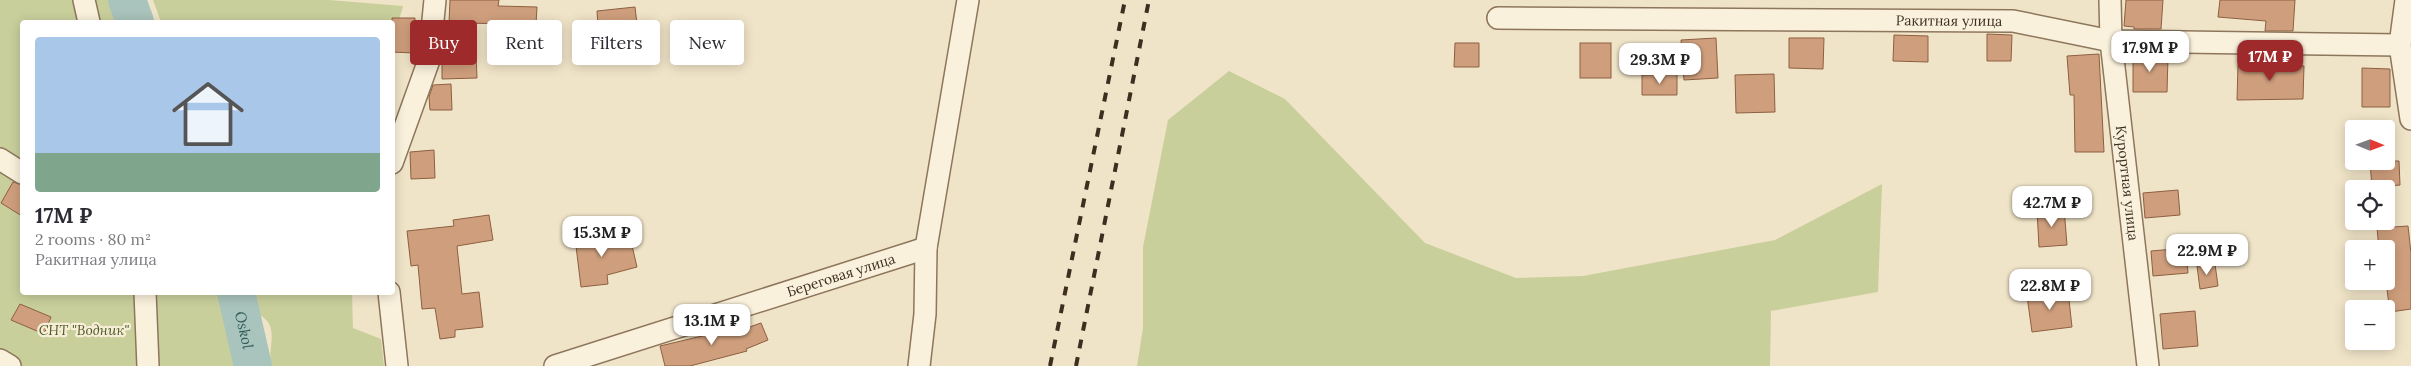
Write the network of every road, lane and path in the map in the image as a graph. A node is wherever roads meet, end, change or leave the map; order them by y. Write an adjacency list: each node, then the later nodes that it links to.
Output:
1 (84, 0): 7 (street)
2 (435, 0): 11 (street)
3 (968, 0): 14 (street)
4 (2110, 0): 8 (street, Курортная улица)
5 (2406, 0): 9 (street)
6 (1498, 18): 8 (street, Ракитная улица)
7 (89, 20)
8 (2111, 41): 9 (street, Ракитная улица); 23 (street, Курортная улица)
9 (2400, 45): 10 (street)
10 (2411, 119)
11 (395, 155)
12 (0, 159): 13 (street)
13 (20, 172)
14 (926, 248): 21 (street, Береговая улица); 22 (street)
15 (145, 295): 19 (street)
16 (389, 295): 20 (street)
17 (0, 360): 18 (street)
18 (10, 366)
19 (148, 366)
20 (398, 366)
21 (555, 366)
22 (919, 366)
23 (2148, 366)

